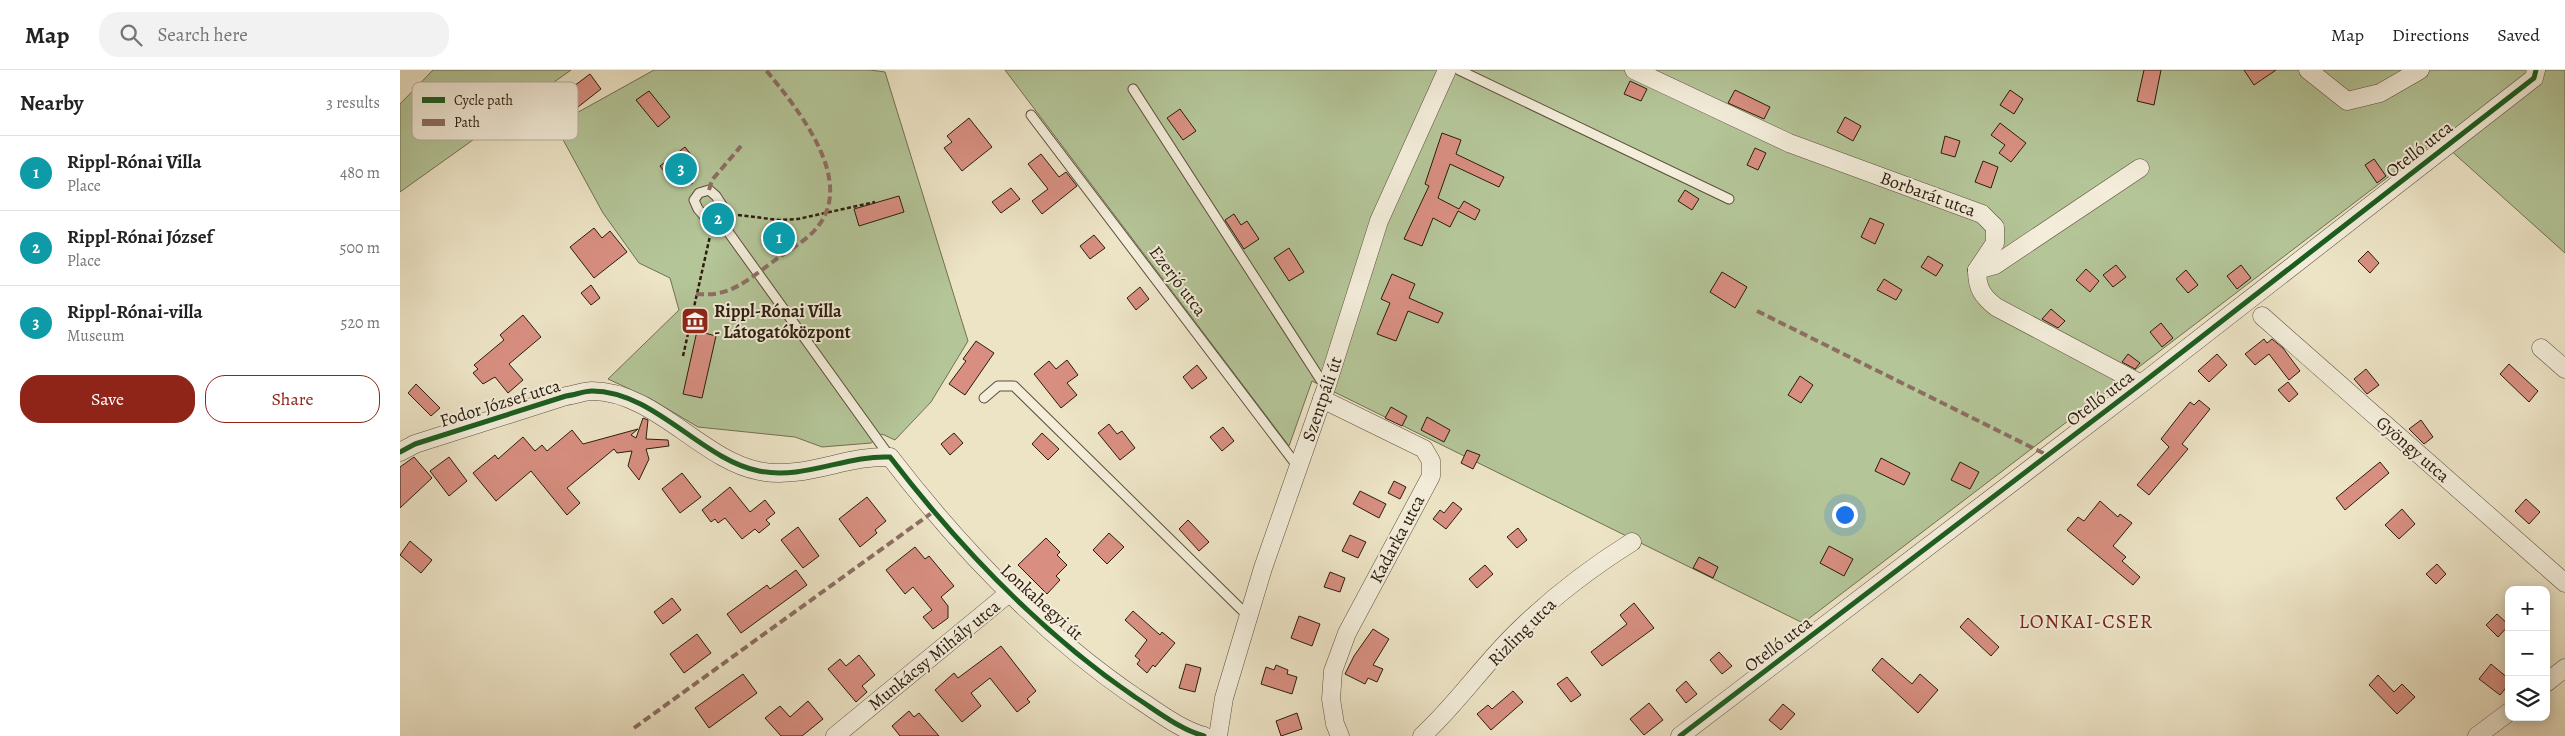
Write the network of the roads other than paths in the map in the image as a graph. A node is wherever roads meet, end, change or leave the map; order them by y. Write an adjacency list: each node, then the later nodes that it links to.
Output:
1 (1447, 70): 17 (street, Szentpáli út)
2 (1459, 70): 10 (lane)
3 (1634, 70): 12 (street, Borbarát utca)
4 (2308, 70): 5 (street)
5 (2420, 70)
6 (2535, 74): 16 (street, Otelló utca)
7 (1133, 89): 17 (lane)
8 (1031, 115): 21 (lane, Ezerjó utca)
9 (2140, 168): 12 (street)
10 (1729, 199)
11 (724, 226): 11 (lane); 20 (lane)
12 (1977, 270): 16 (street)
13 (2262, 316): 23 (street, Gyöngy utca)
14 (2541, 348): 15 (street)
15 (2565, 369)
16 (2141, 384): 34 (street, Otelló utca)
17 (1324, 393): 21 (street, Szentpáli út); 32 (street, Kadarka utca)
18 (984, 398): 25 (lane)
19 (400, 452): 20 (street, Fodor József utca)
20 (890, 457): 24 (street, Lonkahegyi út)
21 (1298, 467): 25 (street, Szentpáli út)
22 (1632, 542): 33 (street, Rizling utca)
23 (2565, 583)
24 (1009, 593): 29 (street, Lonkahegyi út); 30 (street, Munkácsy Mihály utca)
25 (1248, 616): 31 (street, Szentpáli út)
26 (2565, 668): 27 (street)
27 (2550, 680)
28 (2505, 715): 35 (street)
29 (1198, 735)
30 (835, 736)
31 (1218, 736)
32 (1340, 736)
33 (1422, 736)
34 (1680, 736)
35 (2477, 736)

